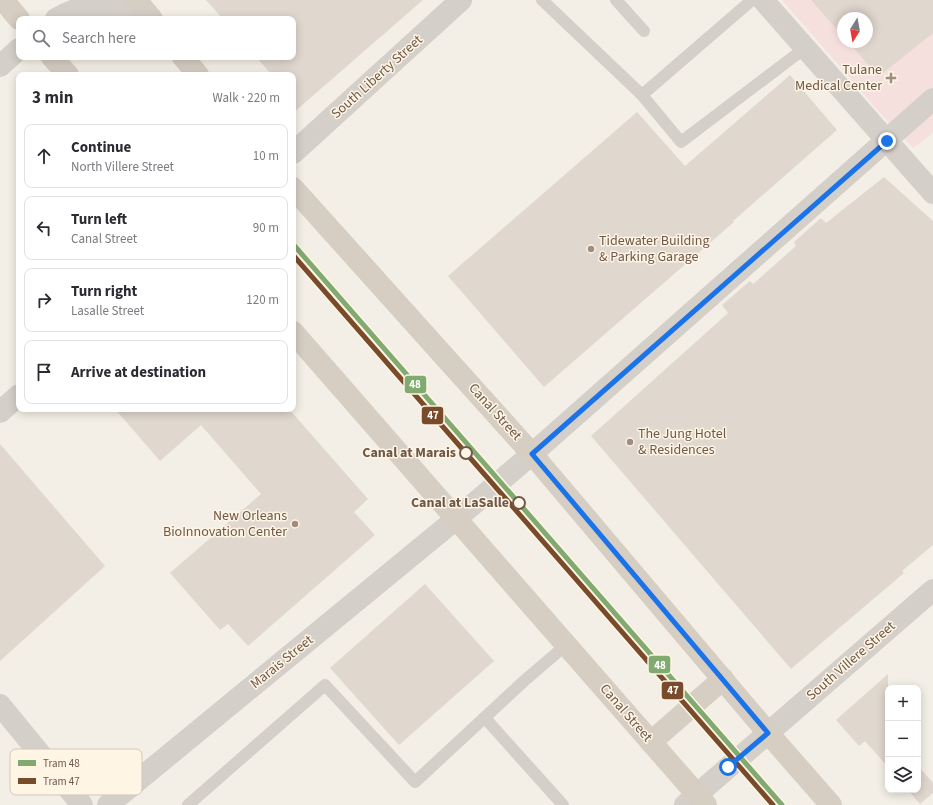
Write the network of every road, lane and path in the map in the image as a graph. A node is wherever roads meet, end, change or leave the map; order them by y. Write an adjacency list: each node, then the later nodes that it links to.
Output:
1 (3, 0): 8 (main road)
2 (461, 0): 21 (street, South Liberty Street)
3 (542, 0): 18 (lane)
4 (616, 0): 10 (lane)
5 (752, 0): 18 (lane)
6 (763, 0): 11 (street)
7 (145, 11): 9 (street)
8 (16, 16)
9 (60, 16)
10 (644, 31)
11 (804, 48): 18 (lane); 20 (street)
12 (16, 52): 15 (street)
13 (55, 60): 16 (main road)
14 (186, 60): 17 (main road)
15 (0, 66)
16 (65, 72)
17 (196, 72)
18 (642, 95)
19 (933, 99): 20 (street, Marais Street)
20 (887, 141): 23 (street); 27 (street, Marais Street)
21 (296, 150)
22 (296, 191): 27 (main road, Canal Street)
23 (933, 193)
24 (296, 335): 28 (main road, Canal Street)
25 (16, 398): 26 (street)
26 (0, 412)
27 (532, 454): 28 (street, Marais Street); 31 (main road, Canal Street)
28 (456, 519): 30 (main road, Canal Street); 37 (street, Marais Street)
29 (933, 590): 34 (street, South Villere Street)
30 (566, 645): 33 (lane); 35 (main road, Canal Street)
31 (723, 679): 34 (main road, Canal Street); 35 (main road)
32 (0, 705): 36 (street)
33 (485, 718): 43 (lane); 44 (lane)
34 (768, 733): 40 (street, South Villere Street); 45 (main road, Canal Street)
35 (651, 742): 40 (main road, Canal Street)
36 (36, 749)
37 (142, 777)
38 (74, 795): 41 (street)
39 (120, 795): 42 (street, Marais Street)
40 (696, 802)
41 (82, 805)
42 (108, 805)
43 (188, 805)
44 (562, 805)
45 (831, 805)

